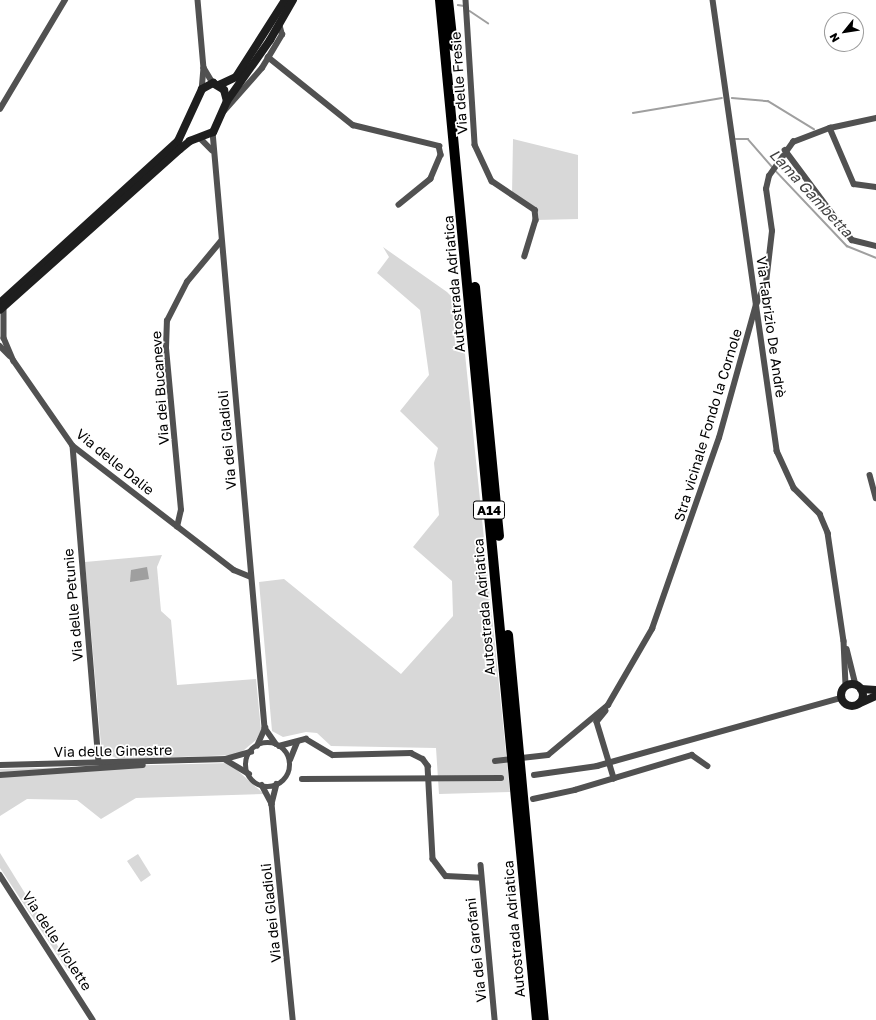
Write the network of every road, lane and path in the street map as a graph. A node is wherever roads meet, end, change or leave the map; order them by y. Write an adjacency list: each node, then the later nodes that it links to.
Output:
1 (65, 0): 15 (street)
2 (198, 0): 11 (street)
3 (285, 0): 12 (main road)
4 (293, 0): 9 (main road)
5 (440, 0): 74 (highway, Autostrada Adriatica / A14)
6 (448, 0): 75 (highway, Autostrada Adriatica / A14)
7 (466, 0): 28 (street, Via delle Fresie)
8 (713, 0): 29 (street, Via Fabrizio De Andrè)
9 (279, 24): 10 (street); 14 (main road)
10 (268, 57): 16 (street); 25 (street)
11 (204, 68): 12 (street); 13 (street)
12 (216, 84): 13 (main road); 14 (main road)
13 (202, 89): 18 (main road)
14 (226, 101): 16 (main road)
15 (0, 109)
16 (219, 115): 20 (main road)
17 (876, 118): 19 (street, Stra vicinale Fondo la Cornole)
18 (189, 123): 21 (main road); 30 (main road)
19 (830, 128): 23 (street, Stra vicinale Fondo la Cornole); 24 (street)
20 (213, 132): 21 (main road); 22 (street, Via dei Gladioli)
21 (200, 138): 22 (street); 30 (main road)
22 (212, 150): 26 (street, Via dei Gladioli)
23 (785, 150): 27 (street); 29 (street, Stra vicinale Fondo la Cornole)
24 (876, 187)
25 (399, 205)
26 (222, 241): 36 (street, Via dei Bucaneve); 37 (street, Via dei Gladioli)
27 (876, 246)
28 (525, 256)
29 (756, 305): 38 (street, Via Fabrizio De Andrè); 45 (street, Stra vicinale Fondo la Cornole)
30 (2, 307): 32 (street, Via delle Dalie)
31 (0, 346): 32 (street)
32 (14, 361): 33 (street, Via delle Dalie)
33 (73, 446): 36 (street, Via delle Dalie); 54 (street, Via delle Petunie)
34 (870, 476): 35 (street)
35 (876, 498)
36 (178, 527): 37 (street, Via delle Dalie)
37 (251, 576): 46 (street, Via dei Gladioli)
38 (844, 641): 39 (street); 40 (street)
39 (846, 685): 40 (main road); 43 (main road)
40 (859, 687): 41 (main road); 44 (main road)
41 (876, 690)
42 (876, 696): 44 (main road)
43 (841, 698): 44 (main road); 60 (street)
44 (860, 703)
45 (608, 705): 53 (street, Stra vicinale Fondo la Cornole); 62 (street)
46 (265, 728): 48 (street, Via dei Gladioli); 49 (street, Via dei Gladioli)
47 (297, 742): 48 (street); 52 (street); 70 (street)
48 (277, 745): 49 (street); 52 (street, Via dei Gladioli)
49 (257, 746): 50 (street, Via dei Gladioli)
50 (251, 752): 51 (street, Via delle Ginestre); 59 (street)
51 (226, 760): 55 (street, Via delle Ginestre); 59 (street)
52 (290, 760): 64 (street, Via dei Gladioli)
53 (495, 761)
54 (99, 762): 55 (street, Via delle Ginestre); 56 (street, Via delle Ginestre)
55 (156, 763): 58 (street)
56 (0, 765)
57 (708, 766): 62 (street)
58 (0, 775)
59 (249, 775): 65 (street, Via dei Gladioli)
60 (534, 775)
61 (501, 778): 63 (street)
62 (614, 778): 66 (street)
63 (302, 779)
64 (277, 784): 65 (street); 67 (street, Via dei Gladioli)
65 (262, 786): 67 (street, Via dei Gladioli)
66 (533, 799)
67 (272, 804): 72 (street, Via dei Gladioli)
68 (481, 865): 70 (street, Via dei Garofani)
69 (0, 875): 71 (street, Via delle Violette)
70 (481, 878): 73 (street, Via dei Garofani)
71 (93, 1020)
72 (293, 1020)
73 (495, 1020)
74 (537, 1020)
75 (544, 1020)

